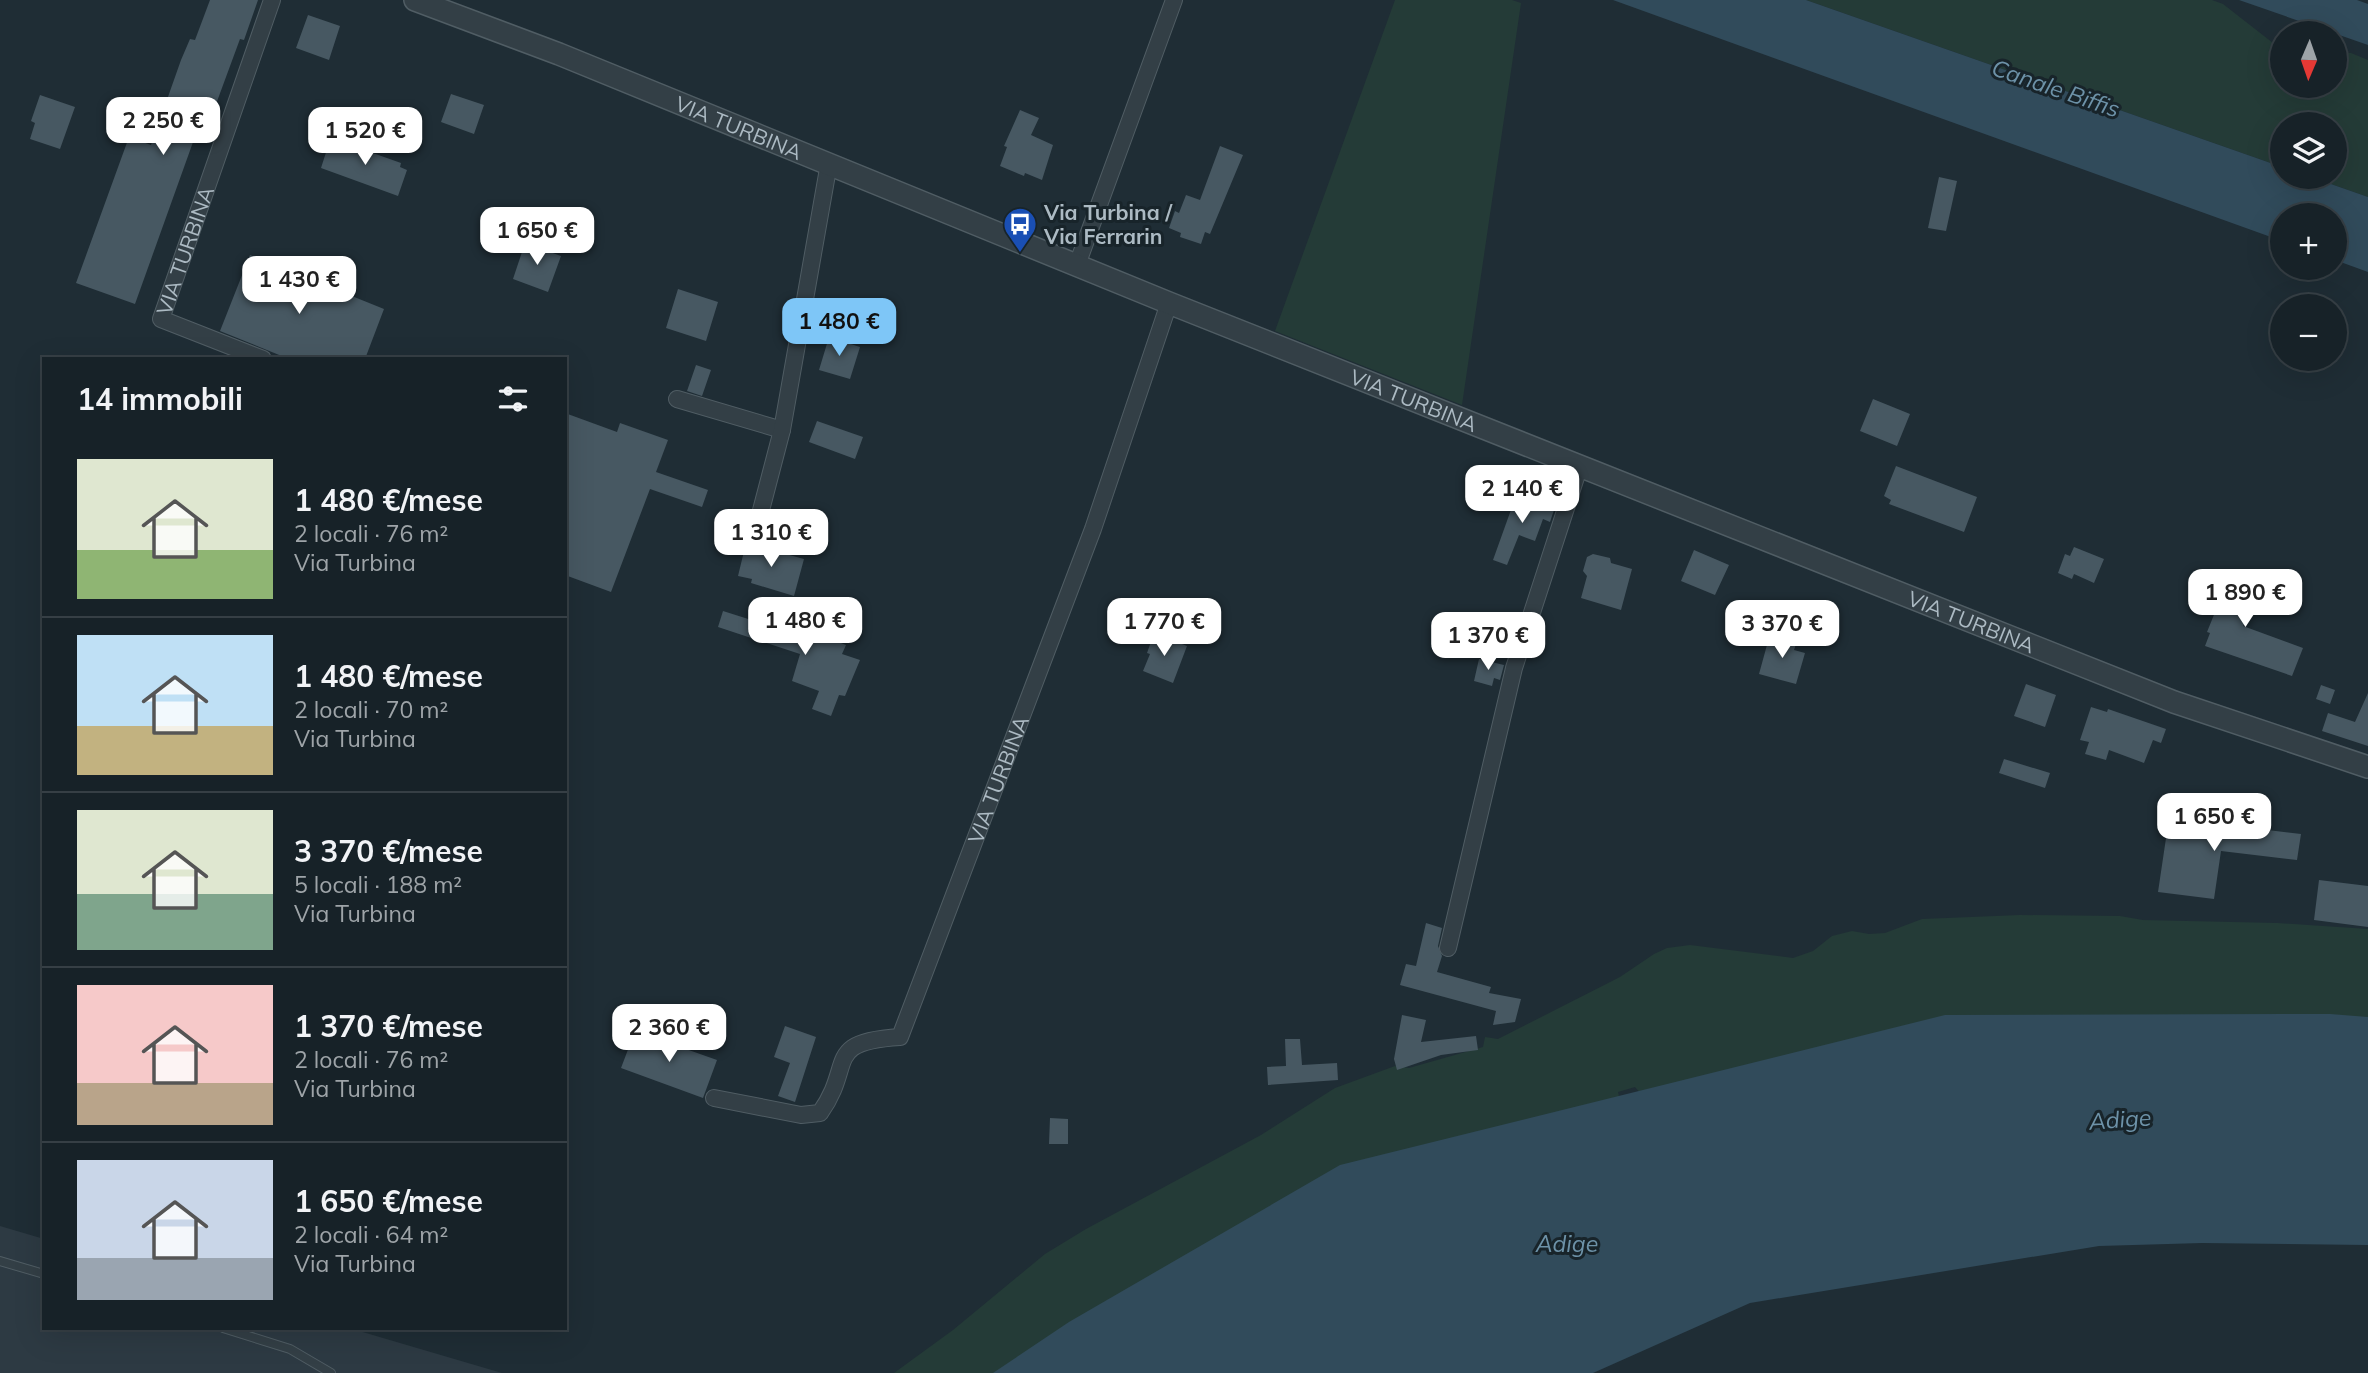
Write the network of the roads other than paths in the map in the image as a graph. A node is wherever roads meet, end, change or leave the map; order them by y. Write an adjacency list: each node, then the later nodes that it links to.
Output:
1 (272, 0): 7 (street, VIA TURBINA)
2 (415, 0): 4 (street, VIA TURBINA)
3 (1174, 0): 5 (street)
4 (829, 163): 5 (street, VIA TURBINA); 9 (street, VIA TURBINA)
5 (1077, 265): 6 (street, VIA TURBINA)
6 (1169, 303): 10 (street, VIA TURBINA); 14 (street, VIA TURBINA)
7 (258, 357)
8 (677, 399): 9 (street)
9 (782, 430): 11 (street, VIA TURBINA)
10 (1580, 465): 12 (street, VIA TURBINA); 13 (street)
11 (759, 519)
12 (2368, 767)
13 (1448, 948)
14 (714, 1098)
15 (0, 1261): 16 (lane)
16 (42, 1273)
17 (229, 1330): 18 (lane)
18 (331, 1373)

